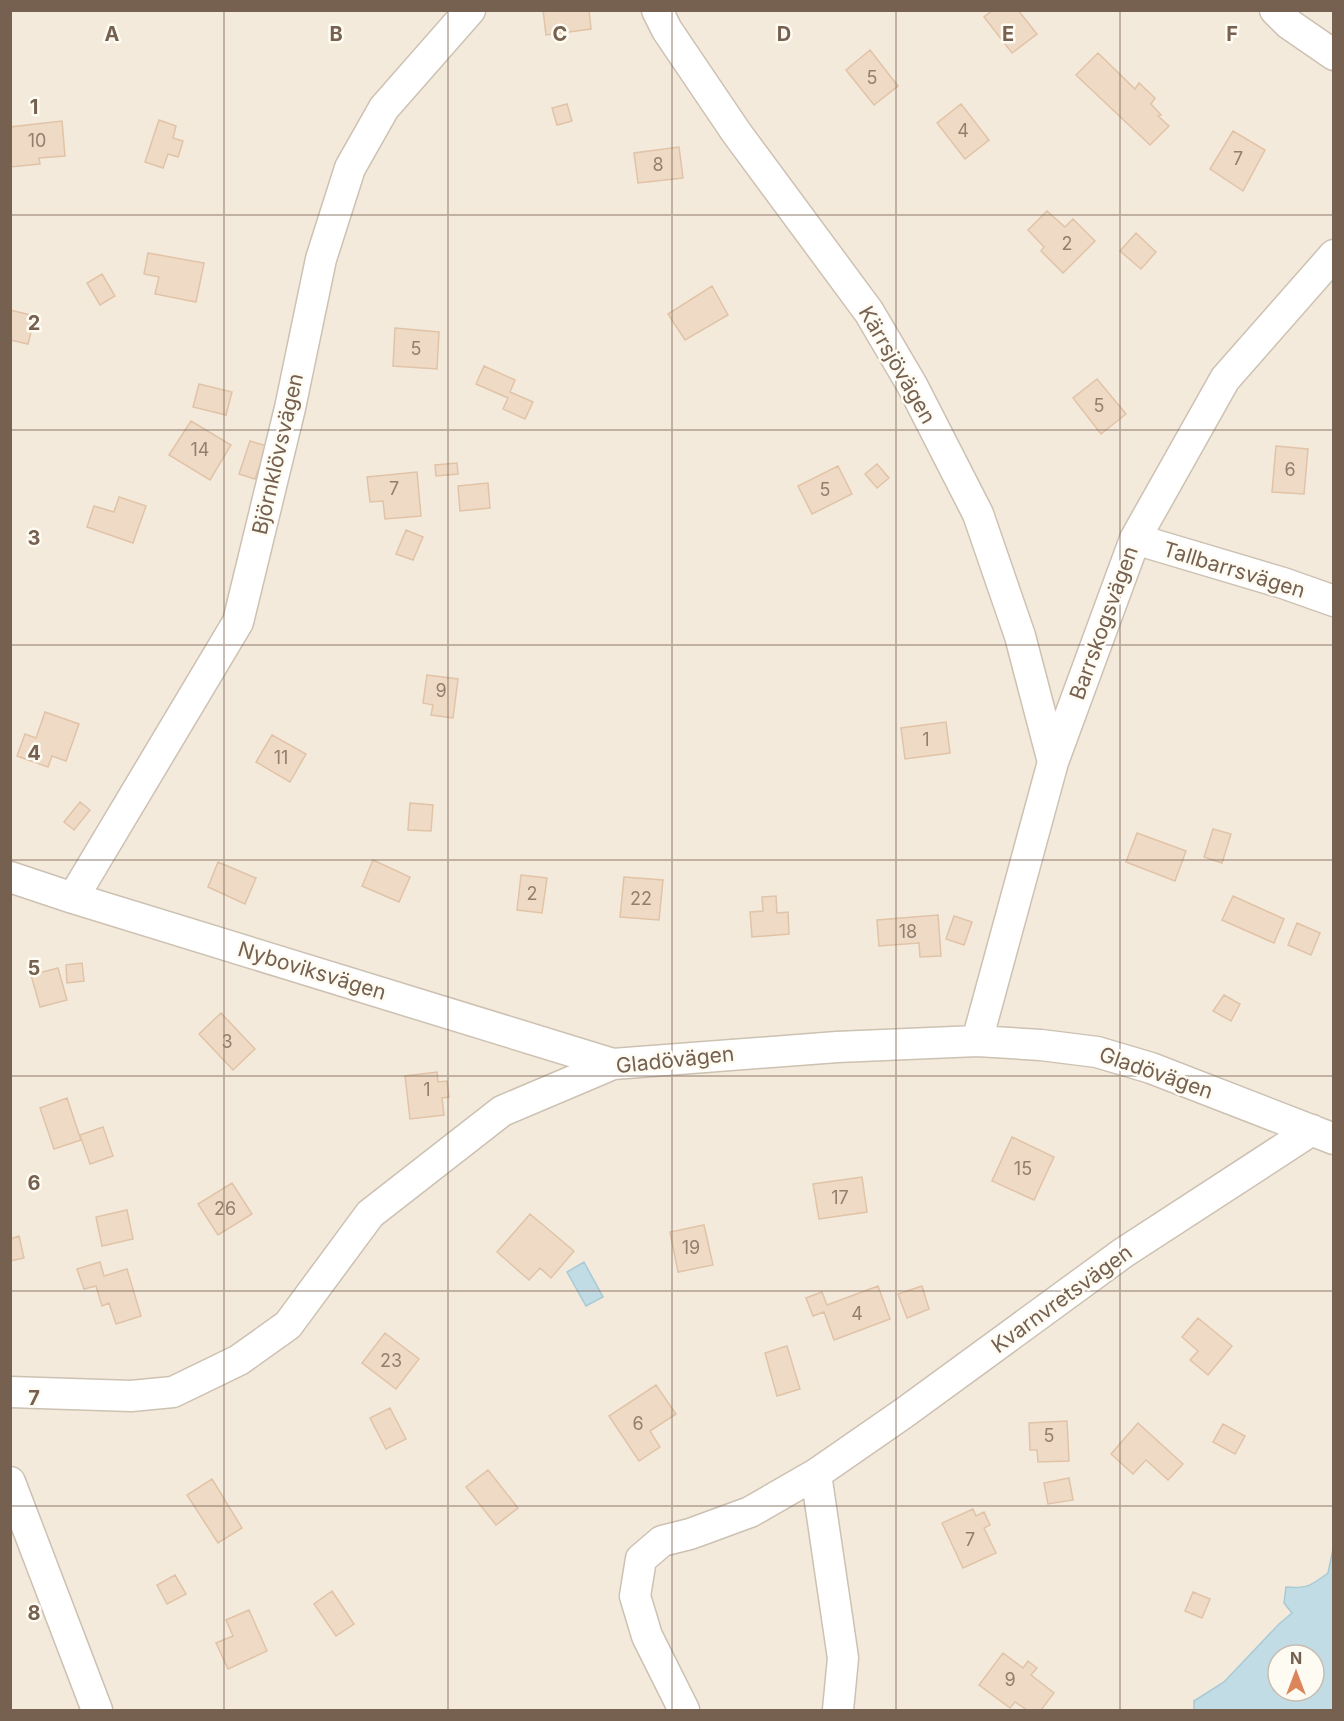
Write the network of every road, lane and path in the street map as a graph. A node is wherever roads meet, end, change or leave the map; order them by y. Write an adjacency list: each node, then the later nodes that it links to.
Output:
1 (470, 10): 10 (street, Björnklövsvägen)
2 (657, 10): 8 (street, Kärrsjövägen)
3 (1275, 10): 4 (street)
4 (1334, 55)
5 (1334, 255): 6 (street, Barrskogsvägen)
6 (1135, 539): 7 (street, Tallbarrsvägen); 8 (street, Barrskogsvägen)
7 (1334, 601)
8 (1053, 762): 11 (street, Barrskogsvägen)
9 (10, 877): 10 (street, Nyboviksvägen)
10 (73, 898): 12 (street, Nyboviksvägen)
11 (977, 1041): 12 (street, Gladövägen); 13 (street, Gladövägen)
12 (613, 1064): 14 (street, Gladövägen)
13 (1323, 1135): 15 (street, Kvarnvretsvägen)
14 (10, 1392)
15 (816, 1474): 18 (street, Kvarnvretsvägen); 19 (street)
16 (10, 1482): 17 (street)
17 (97, 1710)
18 (684, 1710)
19 (838, 1710)

